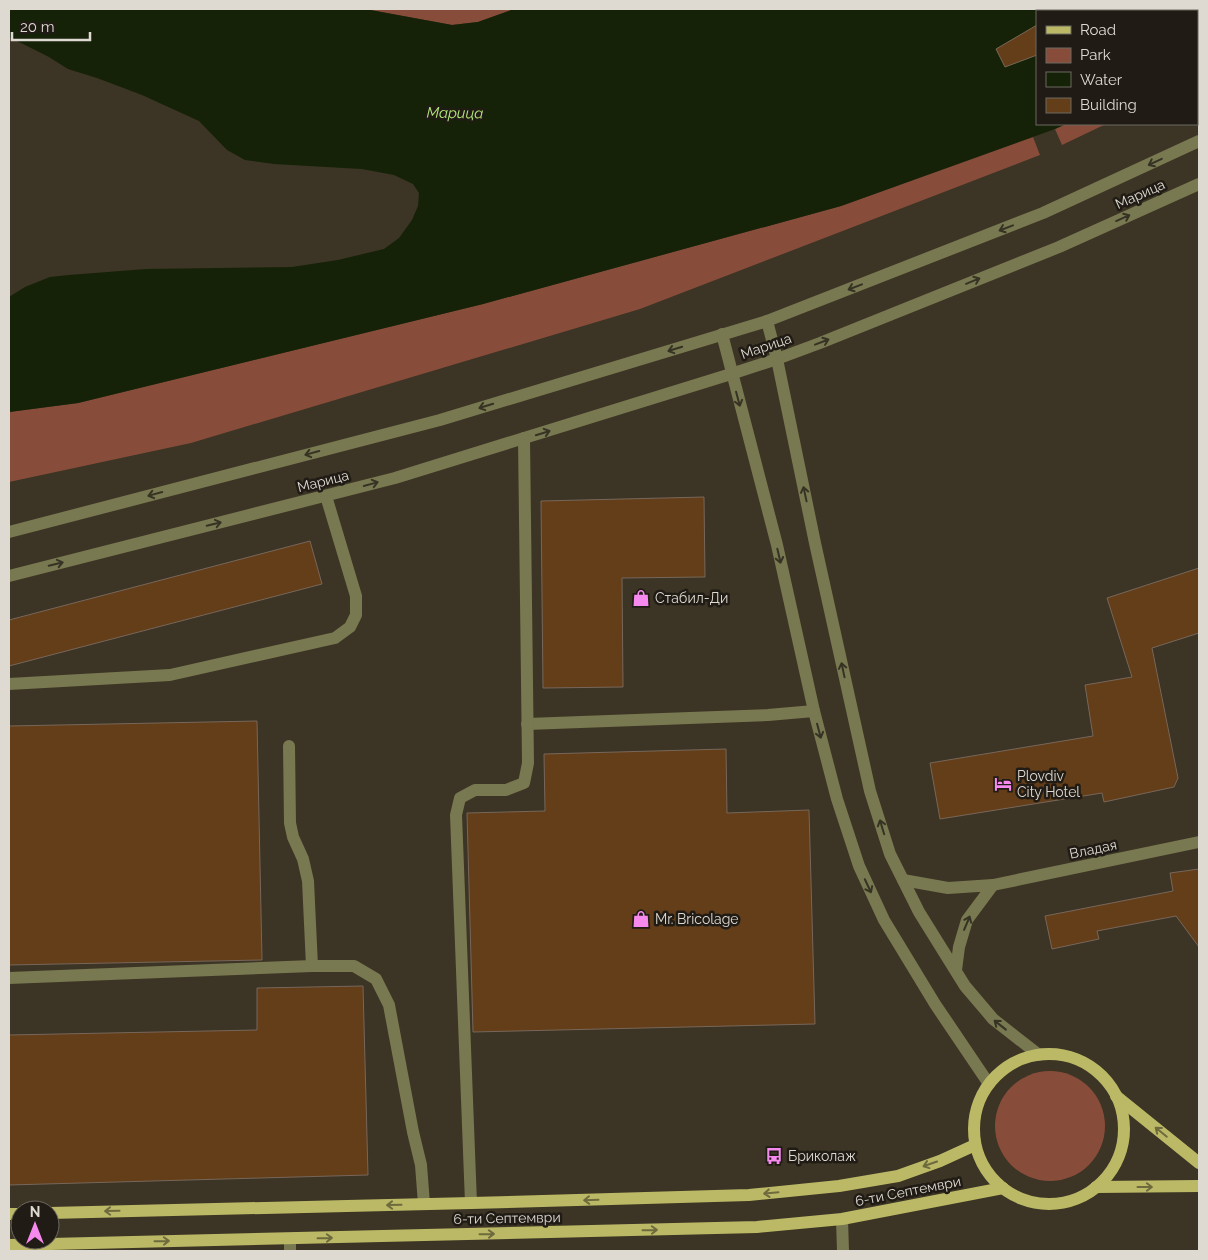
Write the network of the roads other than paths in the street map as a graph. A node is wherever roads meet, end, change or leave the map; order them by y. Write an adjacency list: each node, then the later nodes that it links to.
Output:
1 (1199, 141): 3 (street, Марица, one-way to 3)
2 (1199, 184): 5 (street, Марица, one-way to 2)
3 (767, 321): 4 (street, Марица); 5 (street)
4 (722, 334): 6 (street); 9 (street, Марица, one-way to 9)
5 (777, 359): 6 (street, Марица); 16 (street, one-way to 5)
6 (731, 374): 7 (street, Марица, one-way to 6); 12 (street, one-way to 12)
7 (524, 438): 8 (street, Марица, one-way to 7); 13 (street)
8 (326, 496): 10 (street, Марица, one-way to 8); 11 (street)
9 (9, 532)
10 (9, 576)
11 (9, 684)
12 (814, 711): 13 (street); 22 (street, one-way to 22)
13 (528, 724): 29 (street)
14 (289, 746): 18 (street)
15 (1199, 842): 17 (street, Владая)
16 (903, 880): 17 (street, Владая); 19 (street)
17 (993, 885): 19 (street, one-way to 17)
18 (312, 966): 20 (street); 30 (street)
19 (956, 970): 21 (street, one-way to 19)
20 (9, 978)
21 (1039, 1055): 22 (main road); 23 (main road)
22 (989, 1084): 24 (main road)
23 (1116, 1096): 25 (main road, one-way to 23); 27 (main road)
24 (975, 1145): 28 (main road); 29 (main road, 6-ти Септември, one-way to 29)
25 (1199, 1163)
26 (1199, 1186): 27 (main road, one-way to 26)
27 (1096, 1187): 28 (main road)
28 (1003, 1188): 32 (main road, 6-ти Септември)
29 (471, 1203): 30 (main road, 6-ти Септември)
30 (424, 1204): 31 (main road, 6-ти Септември, one-way to 31)
31 (60, 1213)
32 (842, 1219): 34 (main road, 6-ти Септември, one-way to 32); 36 (street)
33 (9, 1245): 35 (main road, 6-ти Септември)
34 (290, 1245): 35 (main road, 6-ти Септември, one-way to 34)
35 (133, 1247)
36 (843, 1251)

